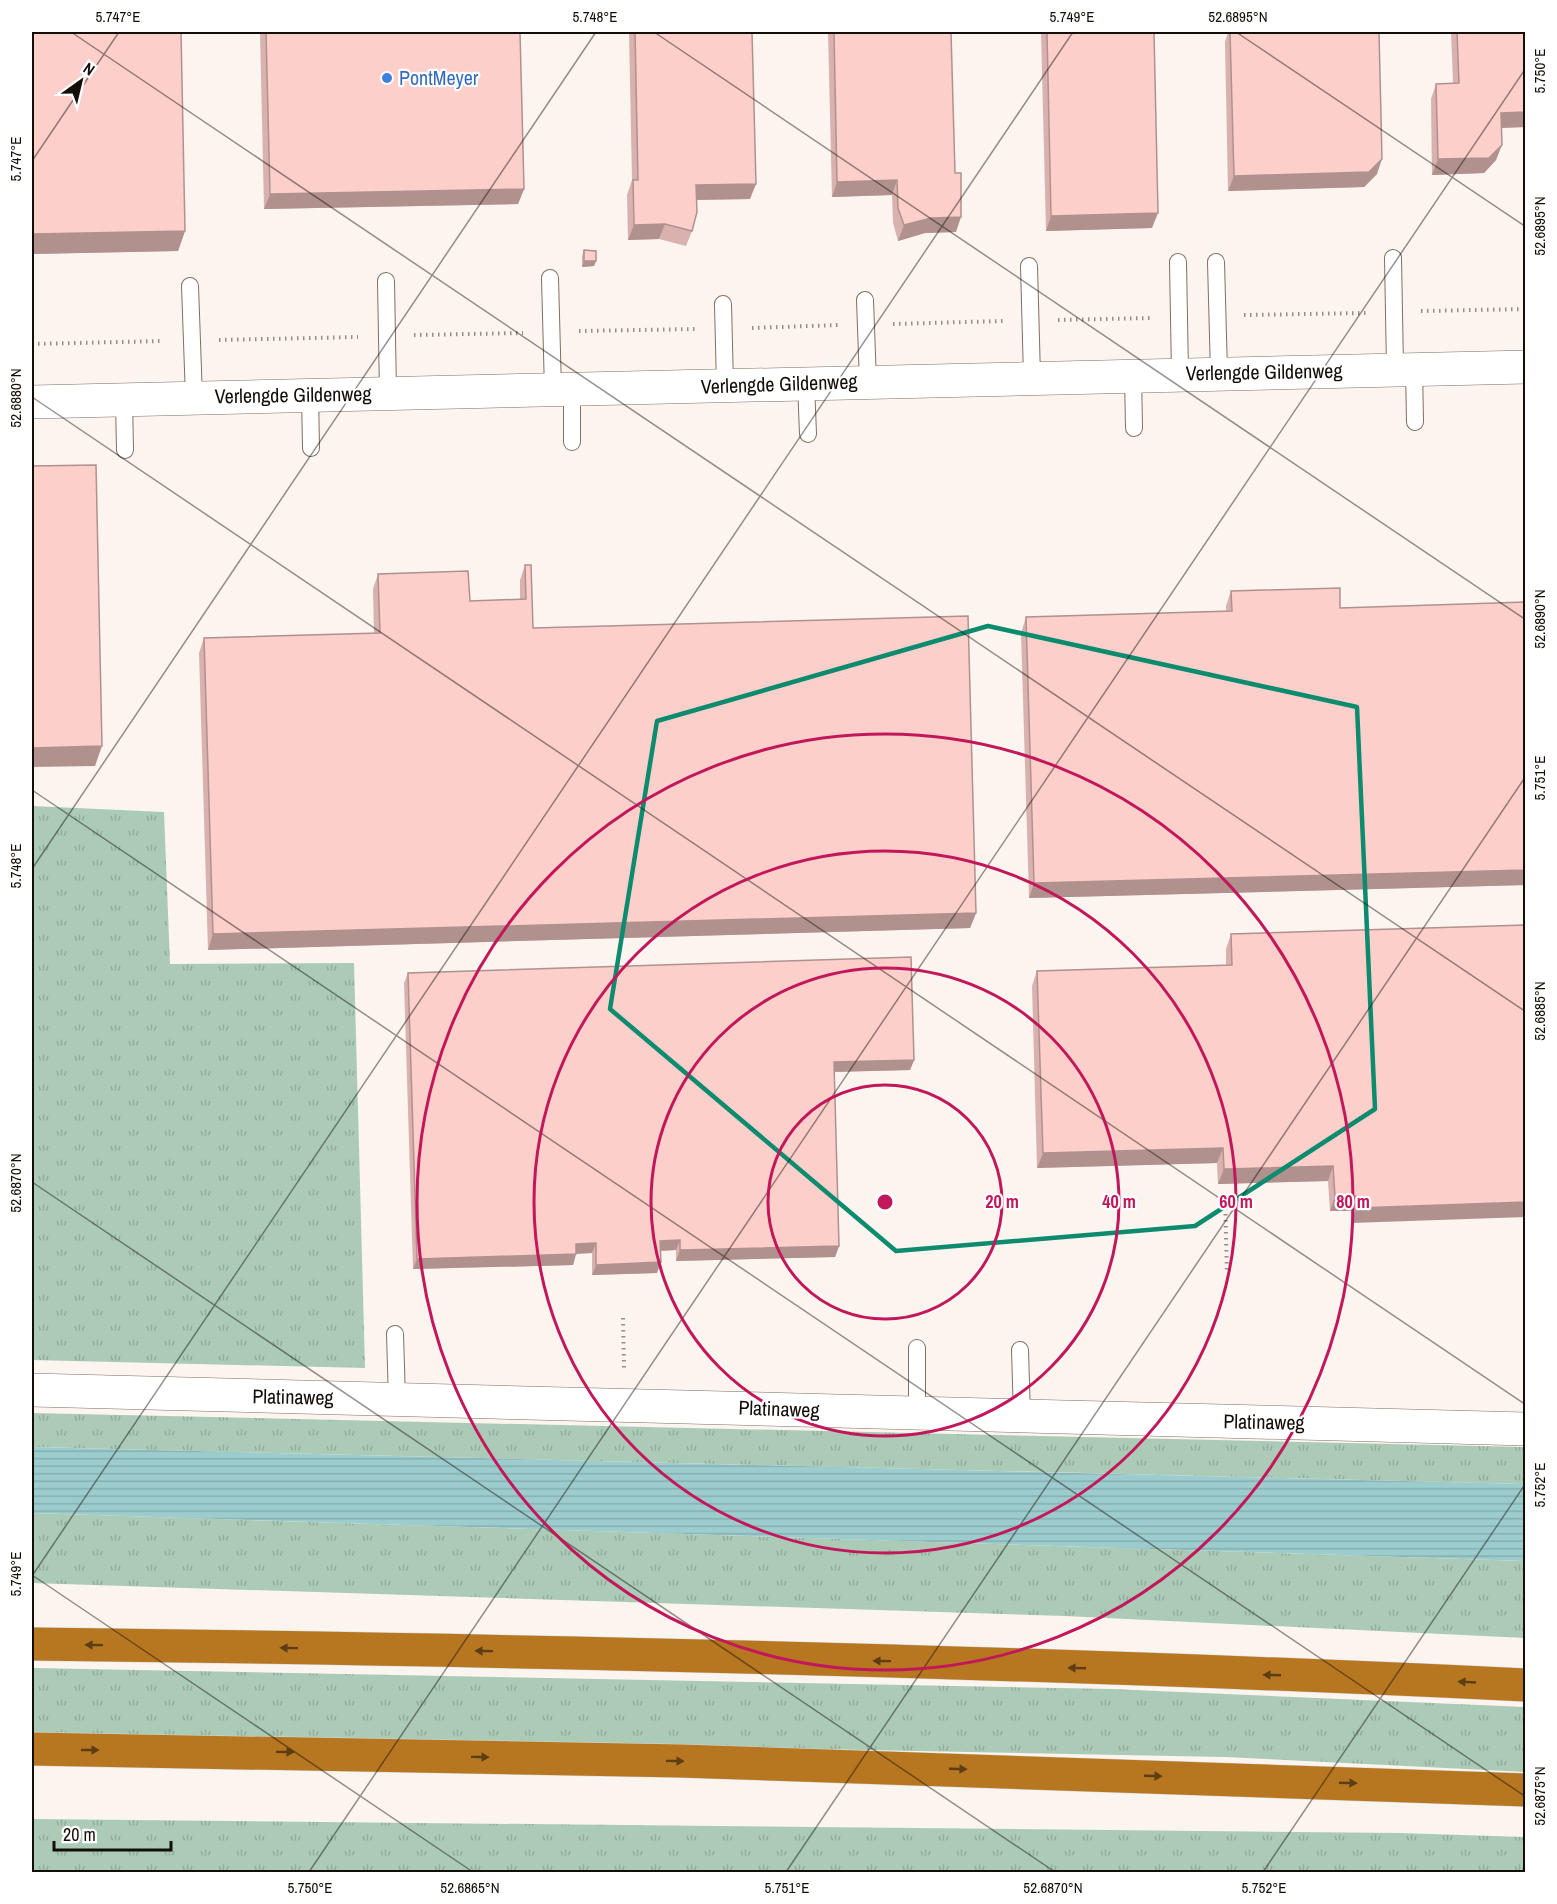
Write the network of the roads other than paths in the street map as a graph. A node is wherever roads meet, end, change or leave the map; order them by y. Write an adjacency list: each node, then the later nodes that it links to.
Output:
1 (1393, 258): 11 (lane)
2 (1178, 262): 13 (lane)
3 (1216, 262): 12 (lane)
4 (1029, 266): 15 (lane)
5 (550, 278): 19 (lane)
6 (386, 281): 20 (lane)
7 (190, 286): 22 (lane)
8 (865, 300): 16 (lane)
9 (723, 304): 18 (lane)
10 (1526, 367): 11 (street, Verlengde Gildenweg)
11 (1404, 368): 12 (street, Verlengde Gildenweg); 25 (lane)
12 (1219, 373): 13 (street, Verlengde Gildenweg)
13 (1180, 374): 14 (street, Verlengde Gildenweg)
14 (1133, 375): 15 (street, Verlengde Gildenweg); 26 (lane)
15 (1032, 377): 16 (street, Verlengde Gildenweg)
16 (868, 382): 17 (street, Verlengde Gildenweg)
17 (806, 383): 18 (street, Verlengde Gildenweg); 27 (lane)
18 (725, 386): 19 (street, Verlengde Gildenweg)
19 (562, 389): 20 (street, Verlengde Gildenweg); 28 (lane)
20 (388, 393): 21 (street, Verlengde Gildenweg)
21 (310, 396): 22 (street, Verlengde Gildenweg); 29 (lane)
22 (194, 398): 23 (street, Verlengde Gildenweg)
23 (124, 400): 24 (street, Verlengde Gildenweg); 30 (lane)
24 (32, 402)
25 (1415, 422)
26 (1134, 428)
27 (808, 434)
28 (572, 442)
29 (311, 448)
30 (125, 450)
31 (395, 1334): 35 (lane)
32 (917, 1348): 36 (lane)
33 (1020, 1350): 37 (lane)
34 (32, 1390): 35 (street, Platinaweg)
35 (397, 1400): 36 (street, Platinaweg)
36 (917, 1413): 37 (street, Platinaweg)
37 (1022, 1416): 38 (street, Platinaweg)
38 (1526, 1429)
39 (32, 1644): 40 (highway, one-way to 39)
40 (1526, 1685)
41 (32, 1749): 42 (highway, one-way to 42)
42 (1526, 1790)

